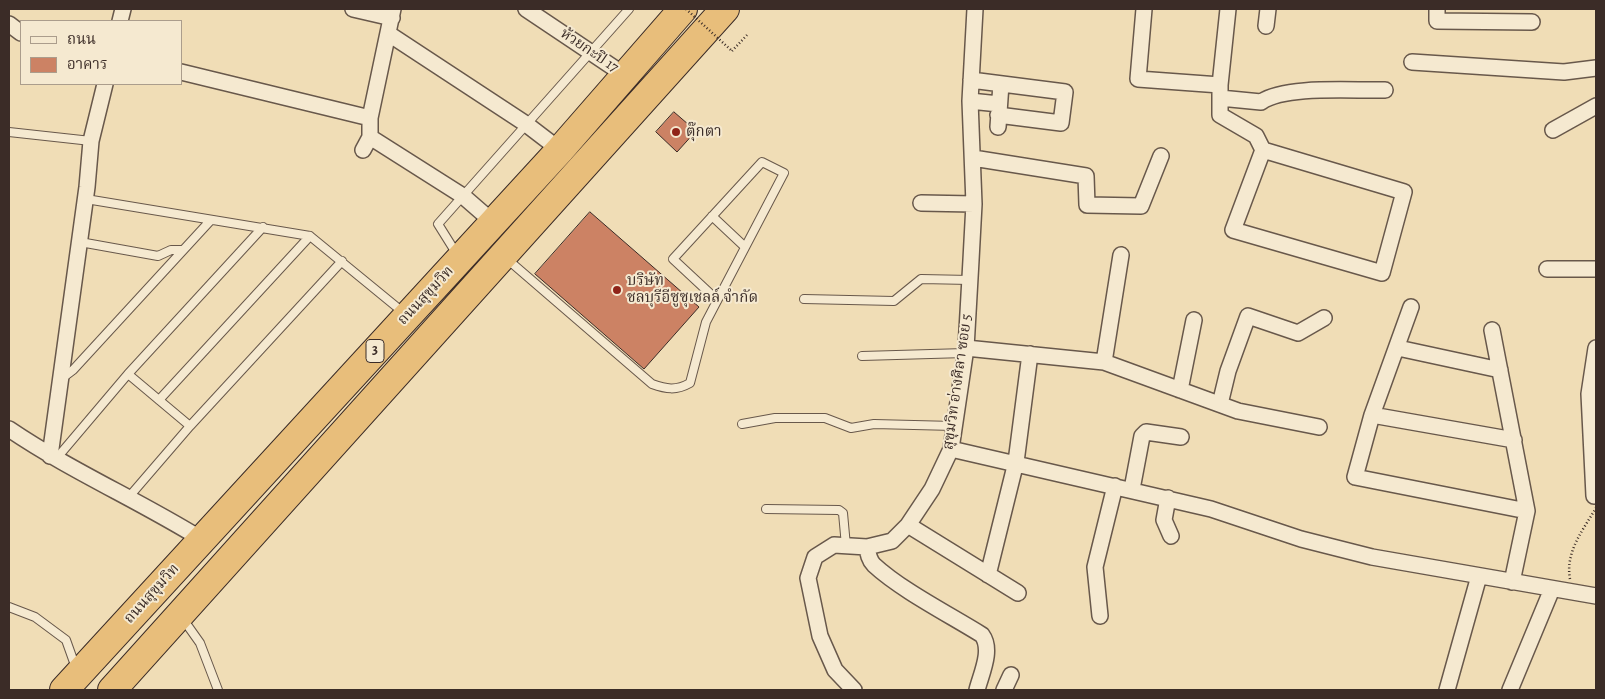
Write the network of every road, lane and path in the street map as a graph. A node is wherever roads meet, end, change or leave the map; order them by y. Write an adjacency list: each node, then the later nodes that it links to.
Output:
1 (353, 9): 11 (street)
2 (526, 9): 18 (street, ห้วยกะปิ 17)
3 (629, 9): 18 (lane)
4 (685, 9): 17 (path, bridge); 22 (highway, ถนนสุขุมวิท / 3)
5 (725, 9): 53 (highway, ถนนสุขุมวิท / 3)
6 (975, 9): 23 (street, สุขุมวิท อ่างศิลา ซอย 5)
7 (1144, 9): 27 (street)
8 (1228, 9): 27 (street)
9 (1268, 9): 14 (street)
10 (1437, 9): 12 (street)
11 (392, 14): 16 (street)
12 (1532, 22)
13 (9, 24): 15 (street)
14 (1266, 26)
15 (20, 31)
16 (389, 34): 31 (street); 32 (street)
17 (747, 35)
18 (590, 50): 22 (street, ห้วยกะปิ 17); 32 (lane)
19 (1412, 62): 20 (street)
20 (1596, 68)
21 (182, 72): 31 (street)
22 (626, 76): 36 (highway, ถนนสุขุมวิท / 3)
23 (971, 80): 24 (street); 28 (street, สุขุมวิท อ่างศิลา ซอย 5)
24 (1001, 84): 30 (street); 30 (street)
25 (105, 85): 35 (street)
26 (1385, 90): 27 (street)
27 (1220, 91): 37 (street)
28 (970, 101): 30 (street); 39 (street, สุขุมวิท อ่างศิลา ซอย 5)
29 (1596, 106): 33 (street)
30 (998, 115)
31 (370, 118): 40 (street)
32 (526, 124): 36 (street); 40 (lane)
33 (1554, 130)
34 (9, 132): 35 (lane)
35 (90, 141): 41 (street)
36 (560, 150): 46 (highway, ถนนสุขุมวิท / 3)
37 (1263, 150): 37 (street)
38 (1161, 156): 39 (street)
39 (973, 158): 43 (street, สุขุมวิท อ่างศิลา ซอย 5)
40 (463, 196): 46 (street); 54 (lane)
41 (86, 199): 45 (lane); 49 (street)
42 (921, 203): 43 (street)
43 (974, 204): 58 (street, สุขุมวิท อ่างศิลา ซอย 5)
44 (712, 216): 50 (lane); 50 (lane); 60 (lane)
45 (210, 221): 47 (lane); 51 (lane)
46 (494, 222): 54 (highway, ถนนสุขุมวิท / 3)
47 (263, 227): 48 (lane); 73 (lane)
48 (310, 236): 55 (lane); 76 (lane)
49 (80, 242): 51 (lane); 74 (street)
50 (745, 247): 60 (lane)
51 (183, 250): 74 (lane)
52 (1121, 255): 71 (street)
53 (503, 256): 60 (lane); 109 (highway, ถนนสุขุมวิท / 3)
54 (460, 260): 62 (highway, ถนนสุขุมวิท / 3)
55 (342, 261): 62 (lane); 80 (lane)
56 (1547, 269): 57 (street)
57 (1596, 269)
58 (970, 280): 59 (lane); 68 (street, สุขุมวิท อ่างศิลา ซอย 5)
59 (804, 299)
60 (718, 300)
61 (1411, 307): 66 (street)
62 (407, 316): 98 (highway, ถนนสุขุมวิท / 3)
63 (1324, 318): 77 (street)
64 (1194, 320): 75 (street)
65 (1492, 330): 72 (street)
66 (1398, 348): 72 (street); 78 (street)
67 (1596, 348): 93 (street)
68 (965, 350): 69 (street); 70 (lane); 81 (street, สุขุมวิท อ่างศิลา ซอย 5)
69 (1030, 354): 71 (street); 88 (street)
70 (862, 356)
71 (1104, 362): 75 (street)
72 (1500, 370): 85 (street)
73 (128, 374): 76 (lane); 87 (lane)
74 (60, 380): 87 (street)
75 (1180, 390): 77 (street)
76 (159, 400): 80 (lane)
77 (1220, 404): 82 (street)
78 (1372, 415): 85 (street); 95 (street)
79 (742, 424): 81 (lane)
80 (190, 426): 91 (lane)
81 (954, 426): 86 (street, สุขุมวิท อ่างศิลา ซอย 5)
82 (1319, 427)
83 (9, 429): 87 (street)
84 (1180, 437): 90 (street)
85 (1514, 440): 95 (street)
86 (951, 449): 88 (street); 96 (street, สุขุมวิท อ่างศิลา ซอย 5)
87 (53, 458): 91 (street)
88 (1016, 462): 89 (street); 101 (street)
89 (1115, 486): 90 (street); 110 (street)
90 (1132, 490): 92 (street)
91 (128, 498): 98 (street)
92 (1168, 498): 97 (street); 102 (street)
93 (1595, 501): 105 (path)
94 (766, 509): 99 (lane)
95 (1527, 511): 103 (street)
96 (908, 525): 100 (street, สุขุมวิท อ่างศิลา ซอย 5); 101 (street)
97 (1171, 536)
98 (201, 539): 112 (highway, ถนนสุขุมวิท / 3)
99 (846, 546): 100 (street, สุขุมวิท อ่างศิลา ซอย 5); 115 (street, สุขุมวิท อ่างศิลา ซอย 5)
100 (867, 547): 116 (street)
101 (988, 575): 106 (street)
102 (1478, 576): 103 (street); 118 (street)
103 (1512, 582): 104 (street)
104 (1552, 589): 105 (street); 119 (street)
105 (1573, 592): 107 (street)
106 (1018, 593)
107 (1596, 596)
108 (9, 607): 112 (lane)
109 (180, 615): 113 (highway, ถนนสุขุมวิท / 3); 114 (lane)
110 (1100, 616)
111 (1011, 675): 117 (street)
112 (71, 683)
113 (112, 690)
114 (218, 690)
115 (852, 690)
116 (978, 690)
117 (1004, 690)
118 (1447, 690)
119 (1510, 690)

